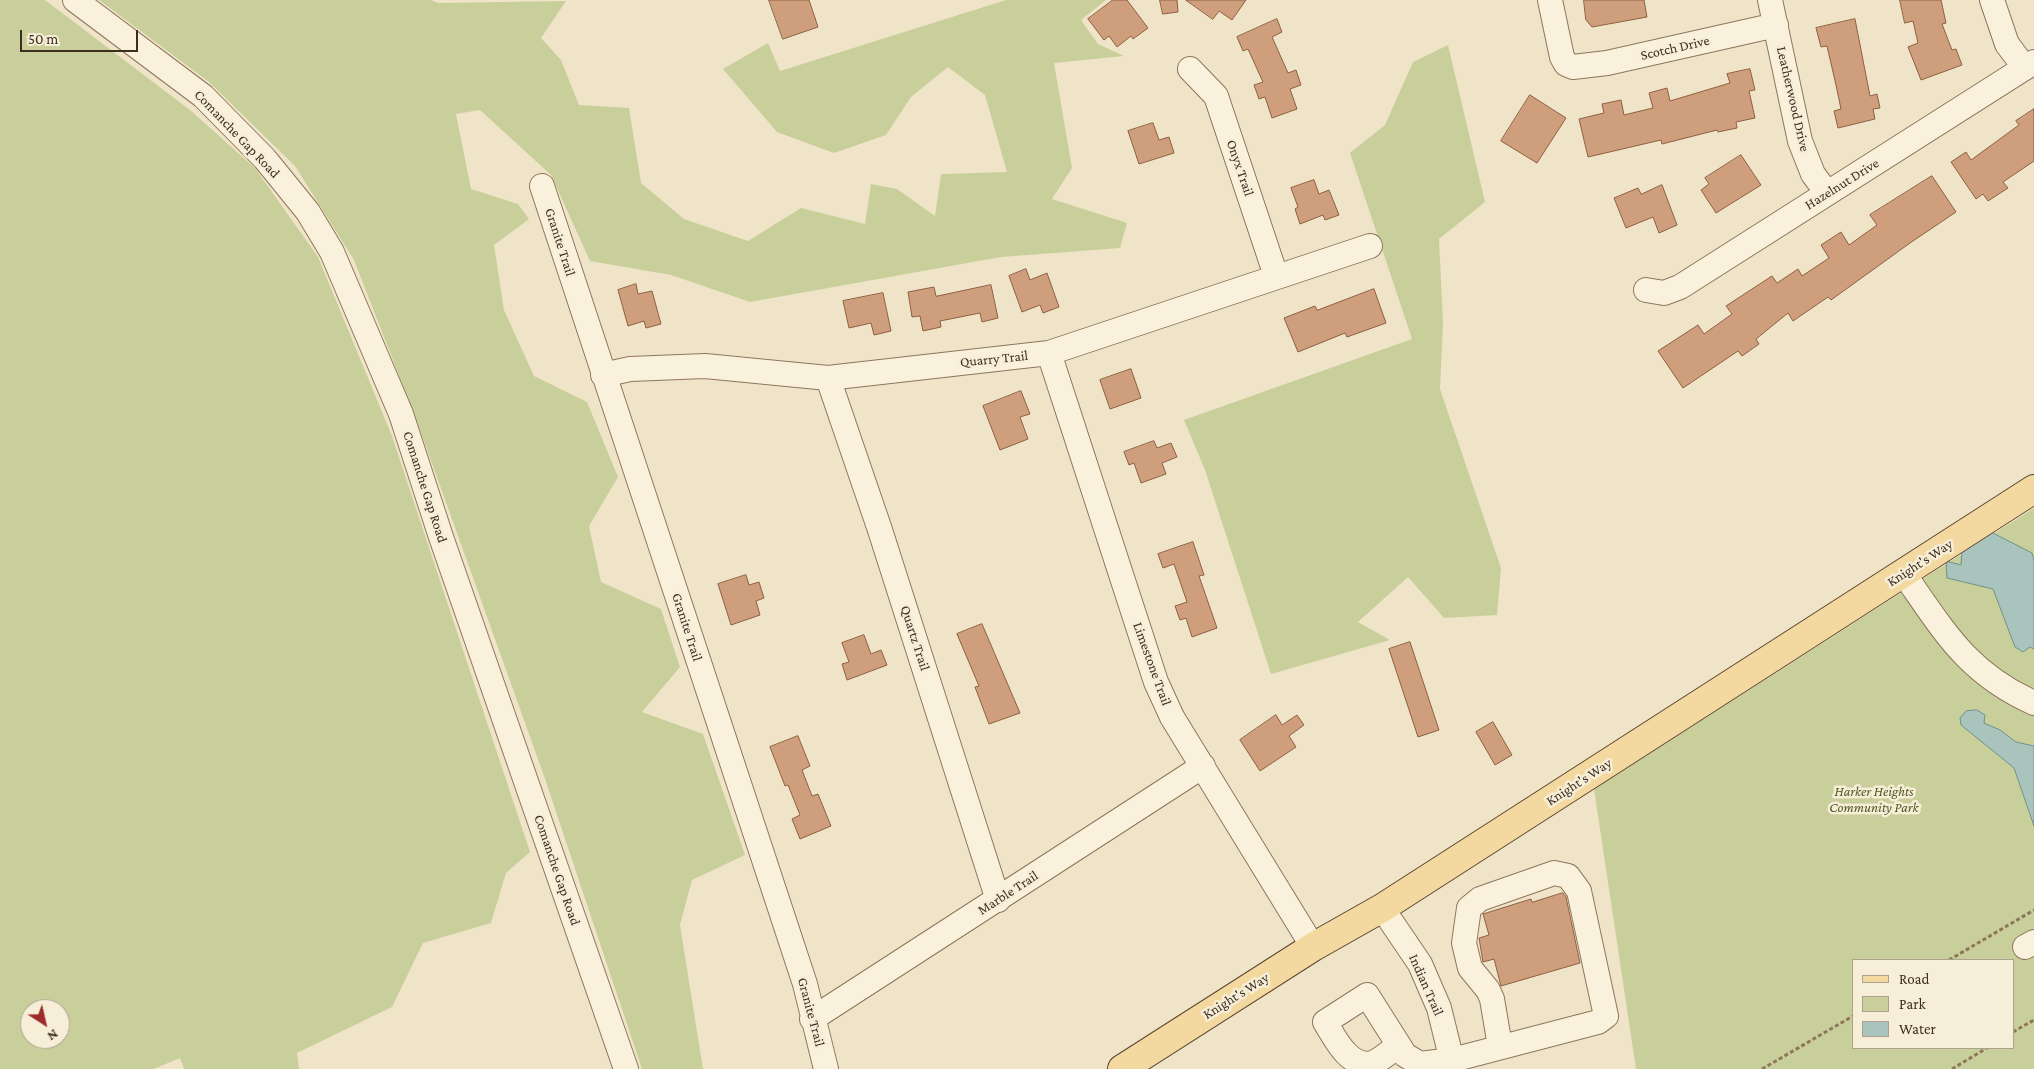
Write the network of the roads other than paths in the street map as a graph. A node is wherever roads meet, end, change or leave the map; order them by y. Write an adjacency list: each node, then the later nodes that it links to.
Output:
1 (75, 0): 27 (street, Comanche Gap Road)
2 (1550, 0): 5 (street, Scotch Drive)
3 (1770, 0): 5 (street, Leatherwood Drive)
4 (1992, 0): 6 (street)
5 (1776, 25): 9 (street, Leatherwood Drive)
6 (2029, 65): 9 (street, Hazelnut Drive)
7 (1190, 69): 11 (street, Onyx Trail)
8 (542, 186): 14 (street, Granite Trail)
9 (1827, 193): 12 (street, Hazelnut Drive)
10 (1370, 246): 11 (street, Quarry Trail)
11 (1276, 276): 13 (street, Quarry Trail)
12 (1646, 290)
13 (1049, 353): 15 (street, Quarry Trail); 19 (street, Limestone Trail)
14 (603, 375): 15 (street, Quarry Trail); 23 (street, Granite Trail)
15 (828, 378): 20 (street, Quartz Trail)
16 (2034, 489): 17 (main road, Knight's Way)
17 (1904, 574): 18 (street); 21 (main road, Knight's Way)
18 (2034, 703)
19 (1203, 766): 20 (street, Marble Trail); 22 (street, Limestone Trail)
20 (998, 900): 23 (street, Marble Trail)
21 (1382, 908): 22 (main road, Knight's Way); 26 (street, Indian Trail)
22 (1313, 947): 29 (main road, Knight's Way)
23 (812, 1019): 28 (street, Granite Trail)
24 (1398, 1046): 26 (street)
25 (1500, 1046): 25 (street); 26 (street)
26 (1453, 1064)
27 (626, 1069)
28 (826, 1069)
29 (1122, 1069)

